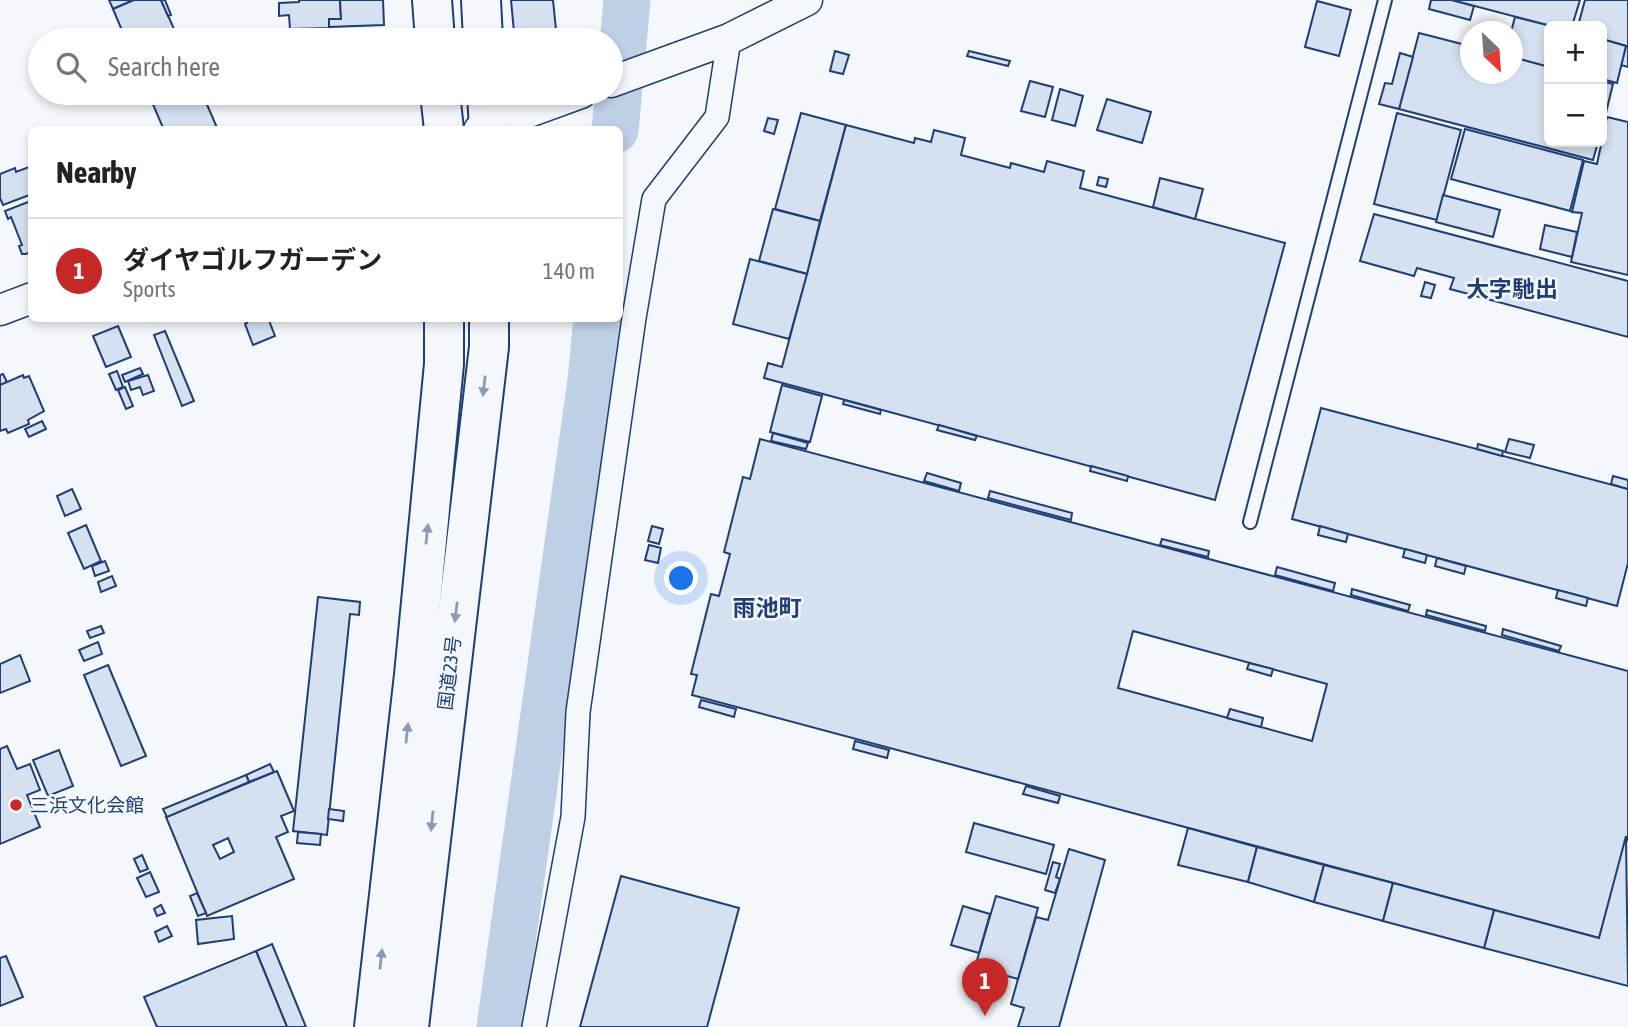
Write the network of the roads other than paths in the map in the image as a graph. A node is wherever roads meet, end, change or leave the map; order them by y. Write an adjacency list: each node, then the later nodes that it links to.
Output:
1 (432, 0): 5 (highway)
2 (481, 0): 6 (highway)
3 (807, 0): 7 (street)
4 (1385, 0): 17 (lane)
5 (434, 28)
6 (482, 28)
7 (729, 39): 8 (street); 21 (street)
8 (623, 78)
9 (441, 105): 12 (highway)
10 (537, 105): 11 (street)
11 (486, 119)
12 (444, 126)
13 (28, 300): 14 (street)
14 (0, 310)
15 (444, 322): 18 (highway, 国道23号, one-way to 15)
16 (489, 322): 18 (highway, 国道23号, one-way to 18)
17 (1250, 522)
18 (431, 678): 19 (highway, 国道23号, one-way to 18); 20 (highway, 国道23号, one-way to 20)
19 (374, 1027)
20 (409, 1027)
21 (534, 1027)

